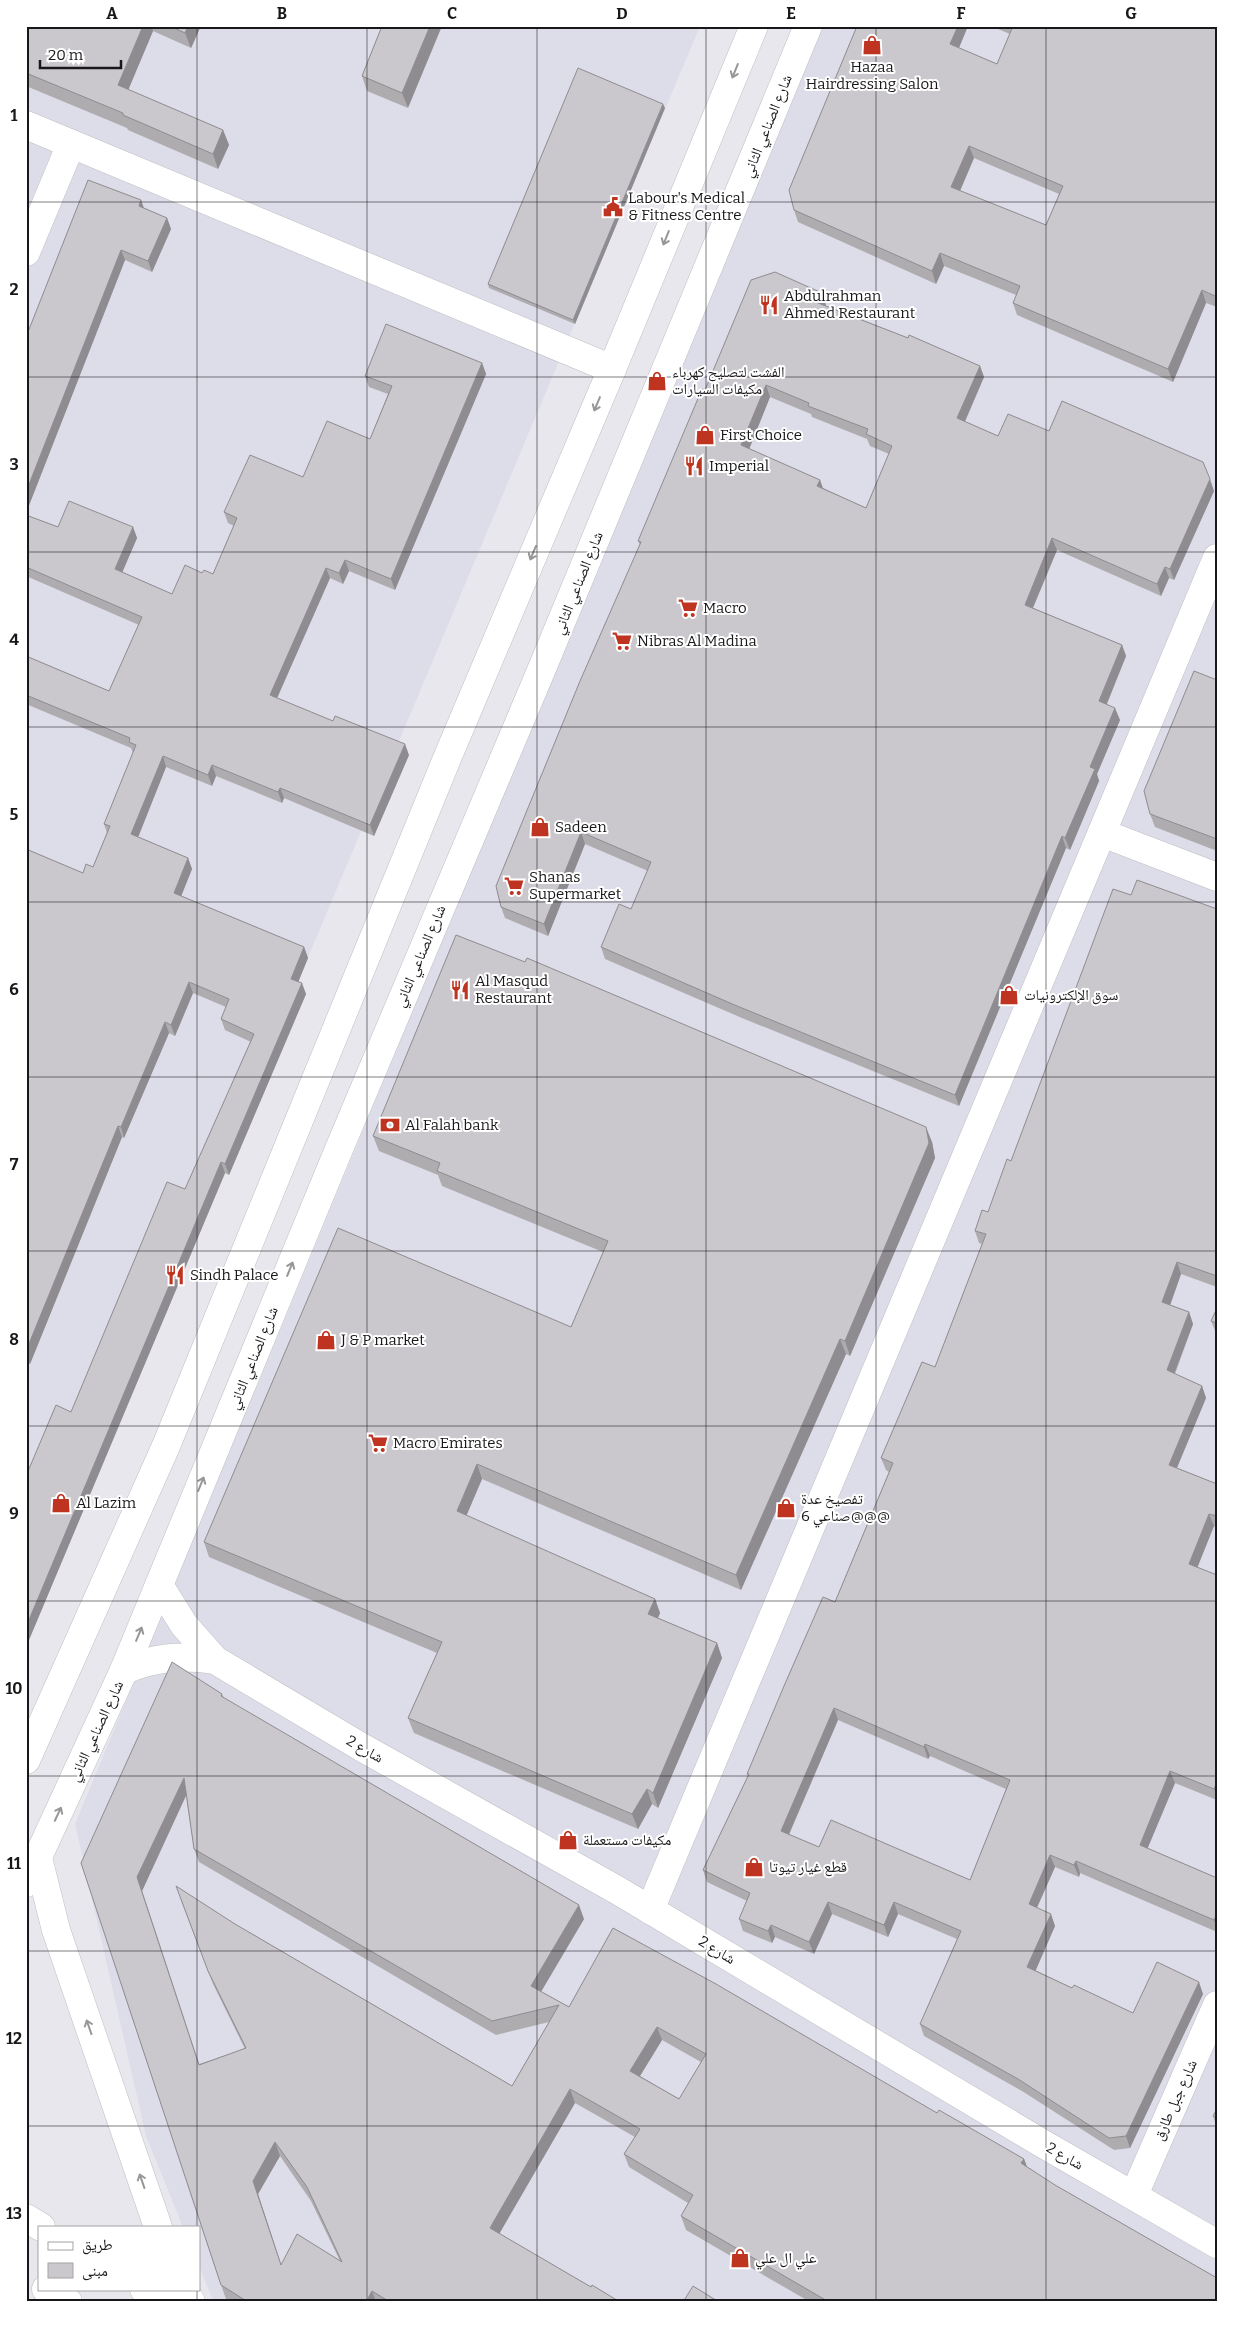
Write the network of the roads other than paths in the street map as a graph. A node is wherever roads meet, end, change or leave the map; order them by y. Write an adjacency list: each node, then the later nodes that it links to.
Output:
1 (754, 26): 6 (main road, one-way to 6)
2 (808, 26): 10 (main road, شارع الصناعي الثاني, one-way to 2)
3 (26, 125): 4 (main road)
4 (71, 144): 5 (main road); 6 (main road)
5 (26, 252)
6 (612, 369): 13 (main road, one-way to 13)
7 (1217, 558): 8 (main road)
8 (1102, 832): 9 (main road); 16 (main road)
9 (1217, 877)
10 (159, 1585): 11 (main road, شارع 2); 12 (main road, شارع الصناعي الثاني, one-way to 10)
11 (215, 1660): 12 (main road, شارع 2); 16 (main road, شارع 2)
12 (124, 1670): 14 (main road, شارع الصناعي الثاني, one-way to 12)
13 (26, 1760)
14 (38, 1858): 15 (main road, شارع الصناعي الثاني); 21 (main road, one-way to 14)
15 (26, 1883)
16 (650, 1910): 18 (main road, شارع 2)
17 (1217, 2006): 18 (main road, شارع جبل طارق)
18 (1134, 2195): 22 (main road, شارع 2)
19 (26, 2218): 20 (main road)
20 (39, 2226)
21 (158, 2226)
22 (1217, 2244)
23 (26, 2278): 24 (main road)
24 (38, 2284)
25 (48, 2290): 28 (main road)
26 (146, 2290): 29 (main road)
27 (185, 2290): 30 (main road)
28 (68, 2302)
29 (164, 2302)
30 (191, 2302)

